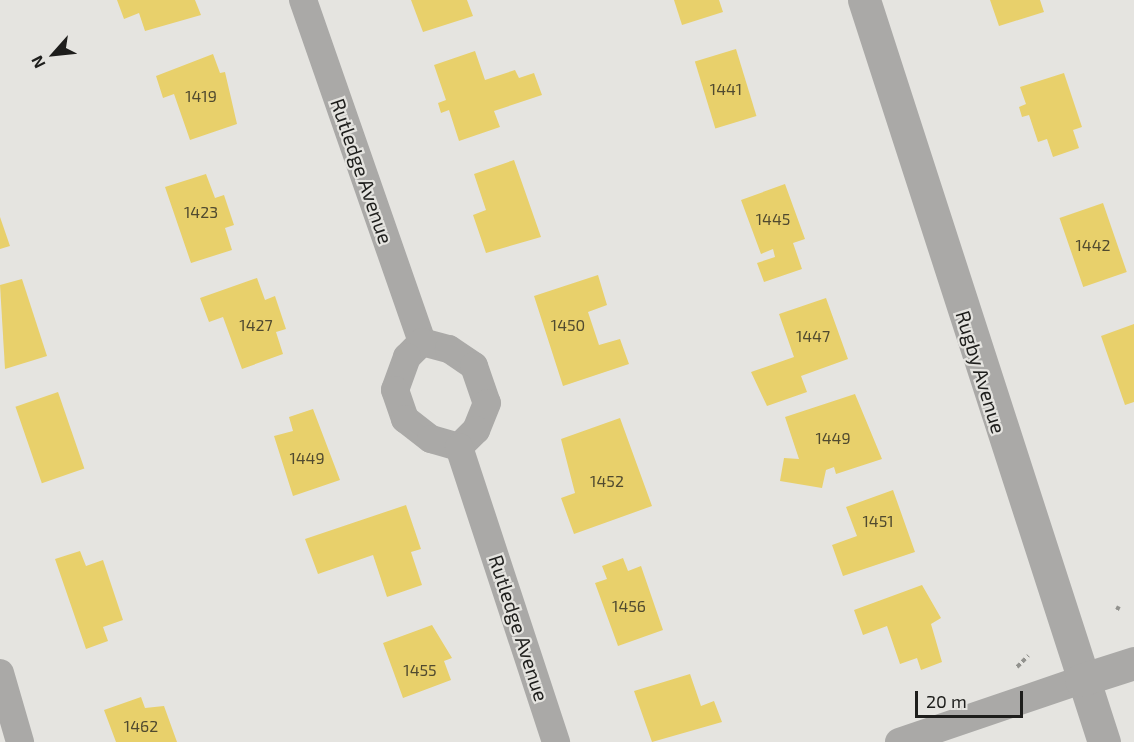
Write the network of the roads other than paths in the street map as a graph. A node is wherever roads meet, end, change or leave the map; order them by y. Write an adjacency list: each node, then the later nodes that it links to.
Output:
1 (303, 0): 3 (street, Rutledge Avenue)
2 (864, 0): 7 (street, Rugby Avenue)
3 (422, 342): 4 (street); 4 (street)
4 (459, 447): 9 (street, Rutledge Avenue)
5 (1134, 663): 7 (street)
6 (0, 674): 8 (street)
7 (1081, 680): 10 (street); 11 (street, Rugby Avenue)
8 (20, 742)
9 (556, 742)
10 (899, 742)
11 (1104, 742)

